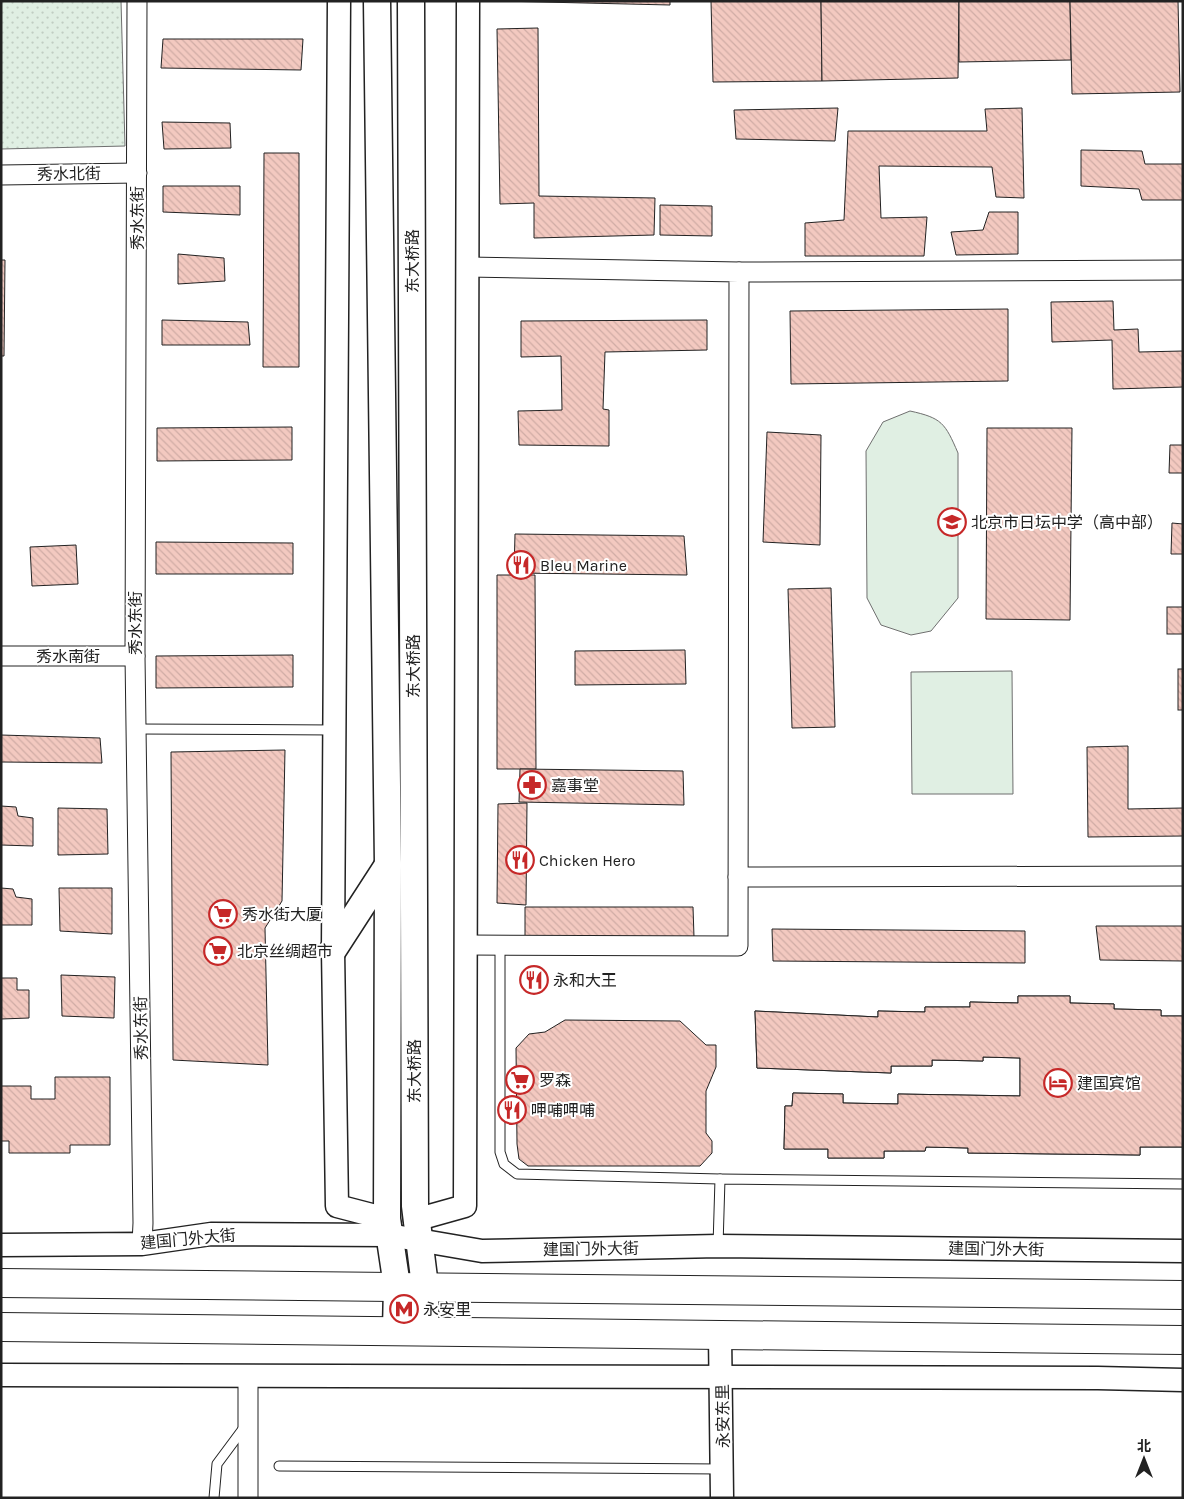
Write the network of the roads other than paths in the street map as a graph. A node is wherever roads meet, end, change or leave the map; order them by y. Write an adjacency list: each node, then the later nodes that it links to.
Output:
1 (137, 1): 6 (street, 秀水东街)
2 (340, 1): 14 (street)
3 (377, 1): 15 (main road, 东大桥路)
4 (411, 1): 24 (main road, 东大桥路)
5 (468, 1): 8 (street)
6 (138, 173): 7 (street, 秀水北街); 12 (street, 秀水东街)
7 (1, 175)
8 (468, 267): 10 (street); 18 (street)
9 (1183, 270): 10 (street)
10 (739, 272): 17 (street)
11 (1, 656): 12 (street, 秀水南街)
12 (135, 656): 13 (street, 秀水东街)
13 (136, 728): 14 (lane); 25 (street, 秀水东街)
14 (335, 730): 20 (street)
15 (388, 865): 20 (main road); 23 (main road, 东大桥路)
16 (1183, 876): 17 (street)
17 (738, 877): 19 (street)
18 (467, 945): 19 (street); 24 (street)
19 (500, 946): 21 (lane)
20 (333, 950): 23 (street)
21 (720, 1179): 22 (lane); 27 (lane)
22 (1183, 1184)
23 (388, 1227): 24 (street, 建国门外大街); 25 (street, 建国门外大街); 30 (main road, 东大桥路)
24 (417, 1230): 27 (street, 建国门外大街); 31 (main road, 东大桥路)
25 (142, 1244): 26 (street, 建国门外大街)
26 (1, 1245)
27 (718, 1246): 28 (street, 建国门外大街)
28 (1183, 1251)
29 (1, 1283): 30 (highway)
30 (397, 1286): 31 (highway); 34 (main road, 东大桥路)
31 (425, 1286): 32 (highway); 35 (main road, 东大桥路)
32 (1183, 1295)
33 (1, 1327): 34 (highway)
34 (396, 1330): 35 (highway)
35 (425, 1330): 36 (highway)
36 (720, 1334): 37 (highway); 40 (street, 永安东里)
37 (1183, 1340)
38 (1, 1375): 39 (street)
39 (248, 1376): 40 (street); 42 (street)
40 (722, 1377): 41 (street); 44 (street, 永安东里)
41 (1183, 1380)
42 (248, 1421): 45 (lane); 46 (street)
43 (279, 1466): 44 (lane)
44 (723, 1468): 47 (street, 永安东里)
45 (214, 1498)
46 (248, 1498)
47 (722, 1498)

